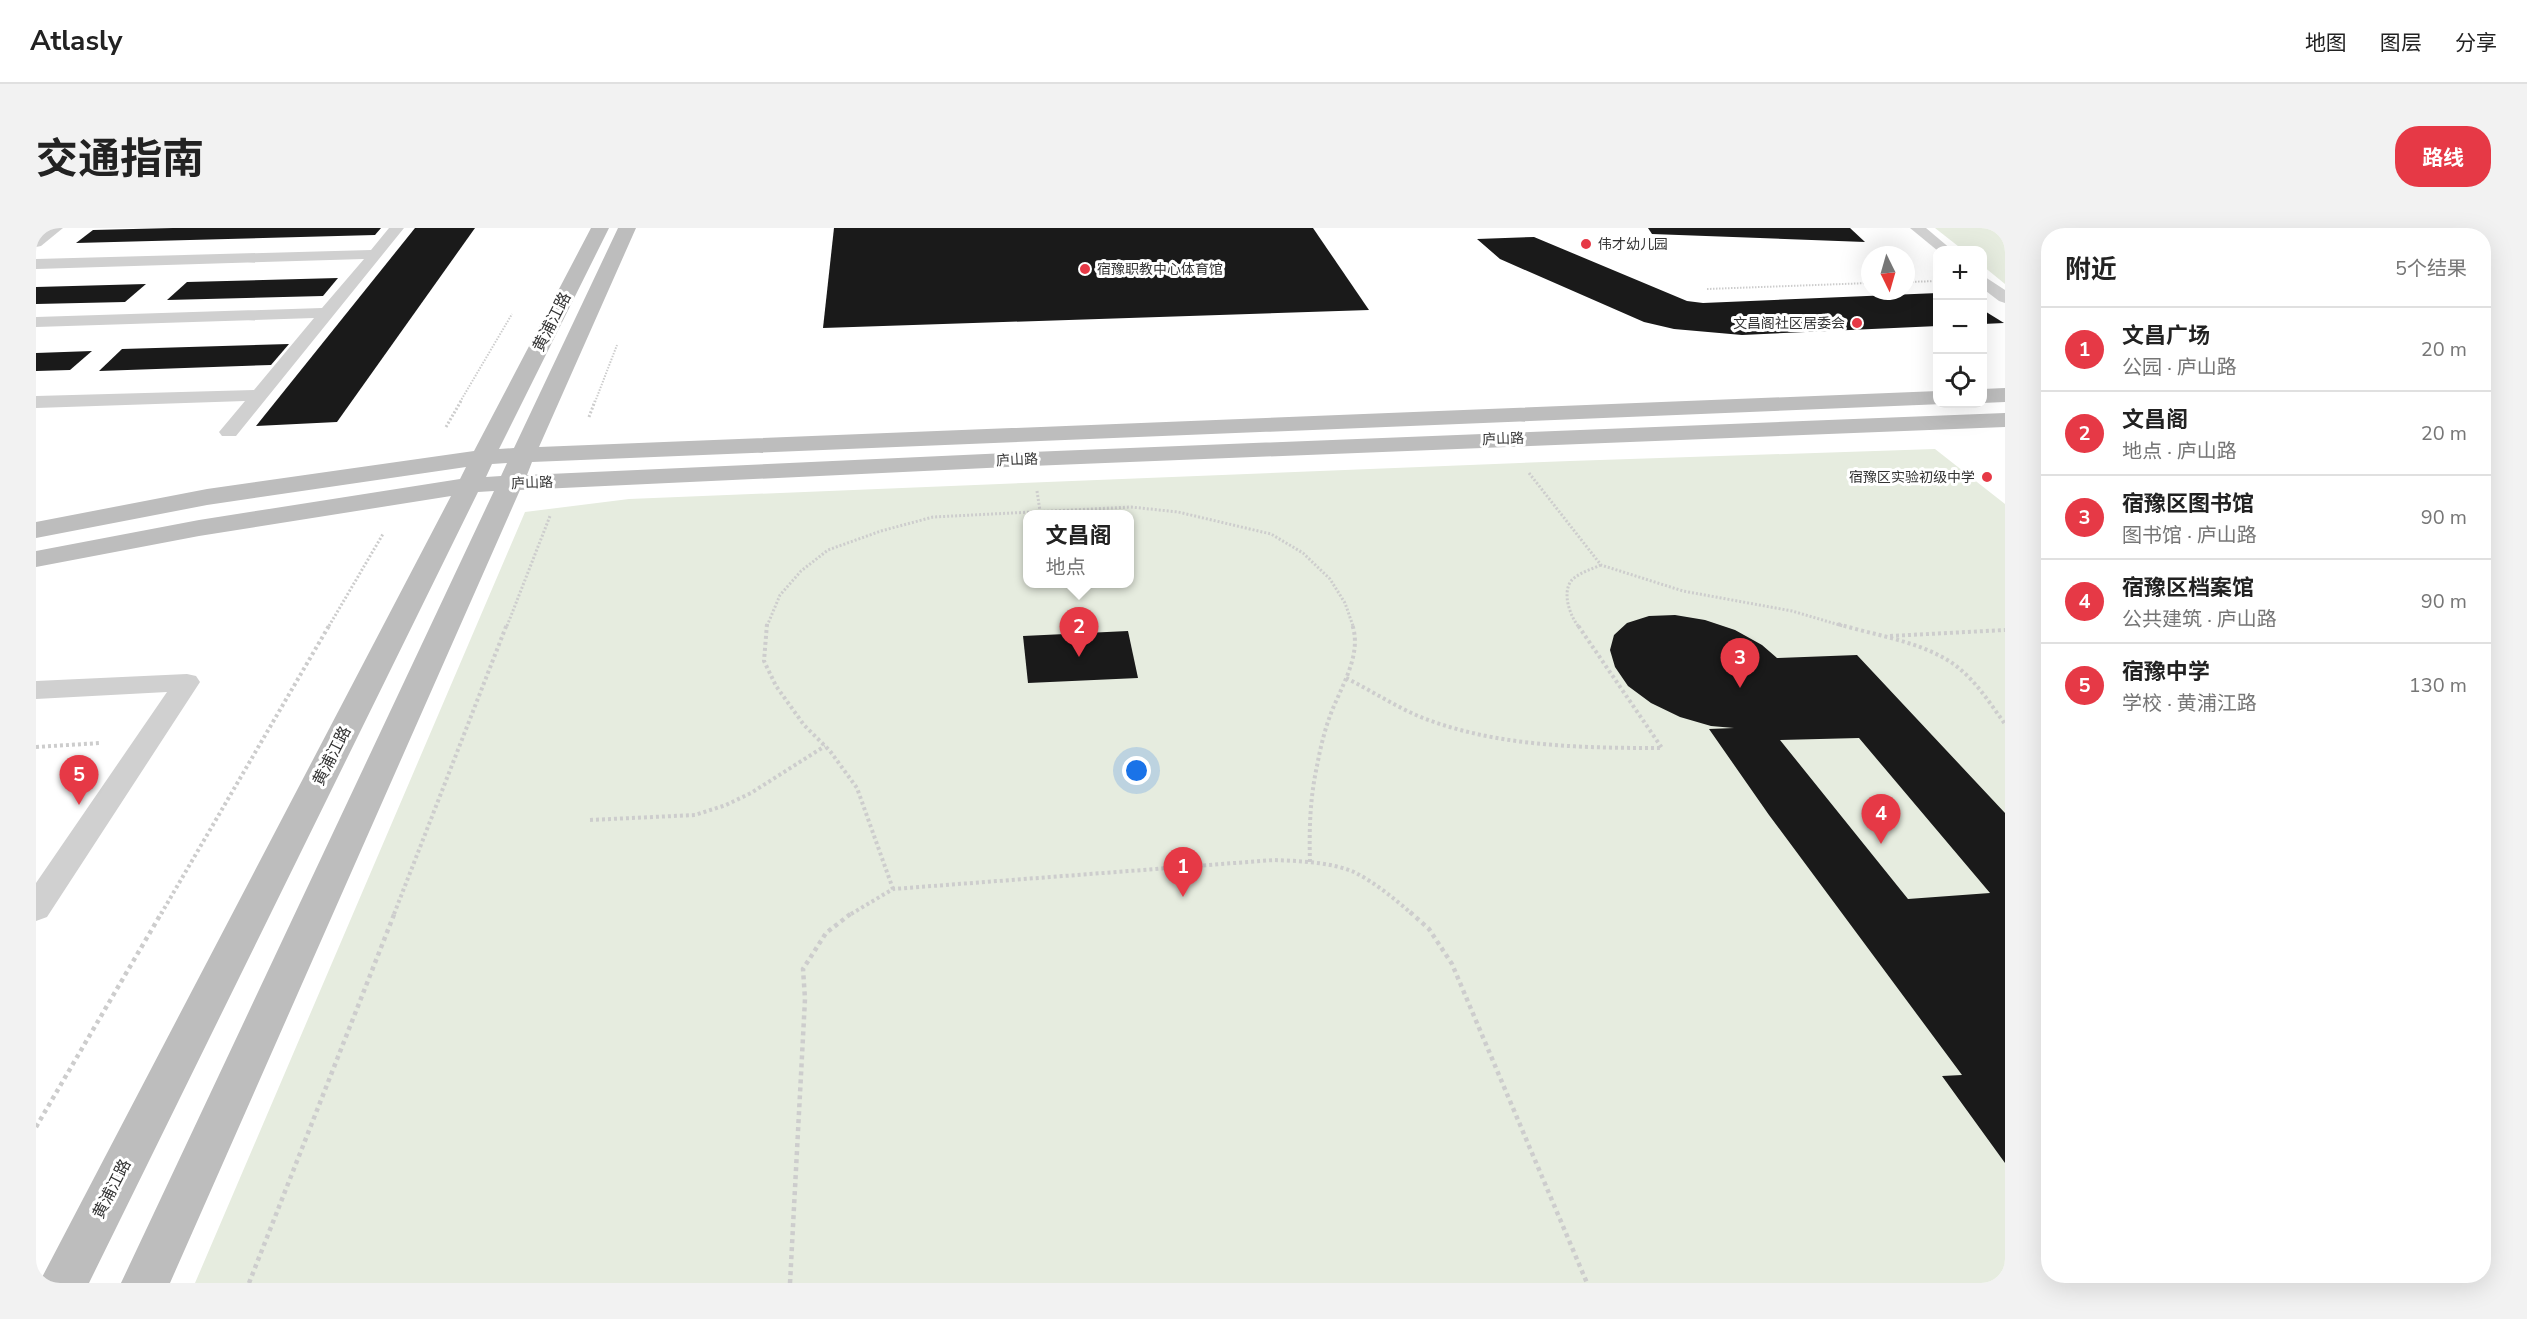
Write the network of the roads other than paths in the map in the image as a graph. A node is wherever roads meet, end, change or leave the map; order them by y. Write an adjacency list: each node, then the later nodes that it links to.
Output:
1 (56, 228): 6 (lane)
2 (397, 228): 8 (lane)
3 (600, 228): 22 (street, 黄浦江路)
4 (627, 228): 21 (street, 黄浦江路)
5 (1917, 228): 7 (lane)
6 (36, 243)
7 (1941, 246)
8 (376, 254): 9 (lane); 12 (lane)
9 (36, 264)
10 (1987, 283): 11 (lane)
11 (2005, 298)
12 (327, 313): 13 (lane); 14 (lane)
13 (36, 322)
14 (260, 395): 18 (lane); 20 (lane)
15 (2005, 395): 16 (street)
16 (1987, 396)
17 (1933, 398): 21 (street, 庐山路)
18 (36, 402)
19 (2005, 420): 21 (street, 庐山路)
20 (229, 432)
21 (516, 469): 22 (street, 庐山路); 28 (street, 黄浦江路)
22 (477, 471): 23 (street, 庐山路); 24 (street, 庐山路); 27 (street, 黄浦江路)
23 (36, 530)
24 (36, 560)
25 (36, 690): 26 (lane)
26 (36, 908)
27 (63, 1283)
28 (145, 1283)

